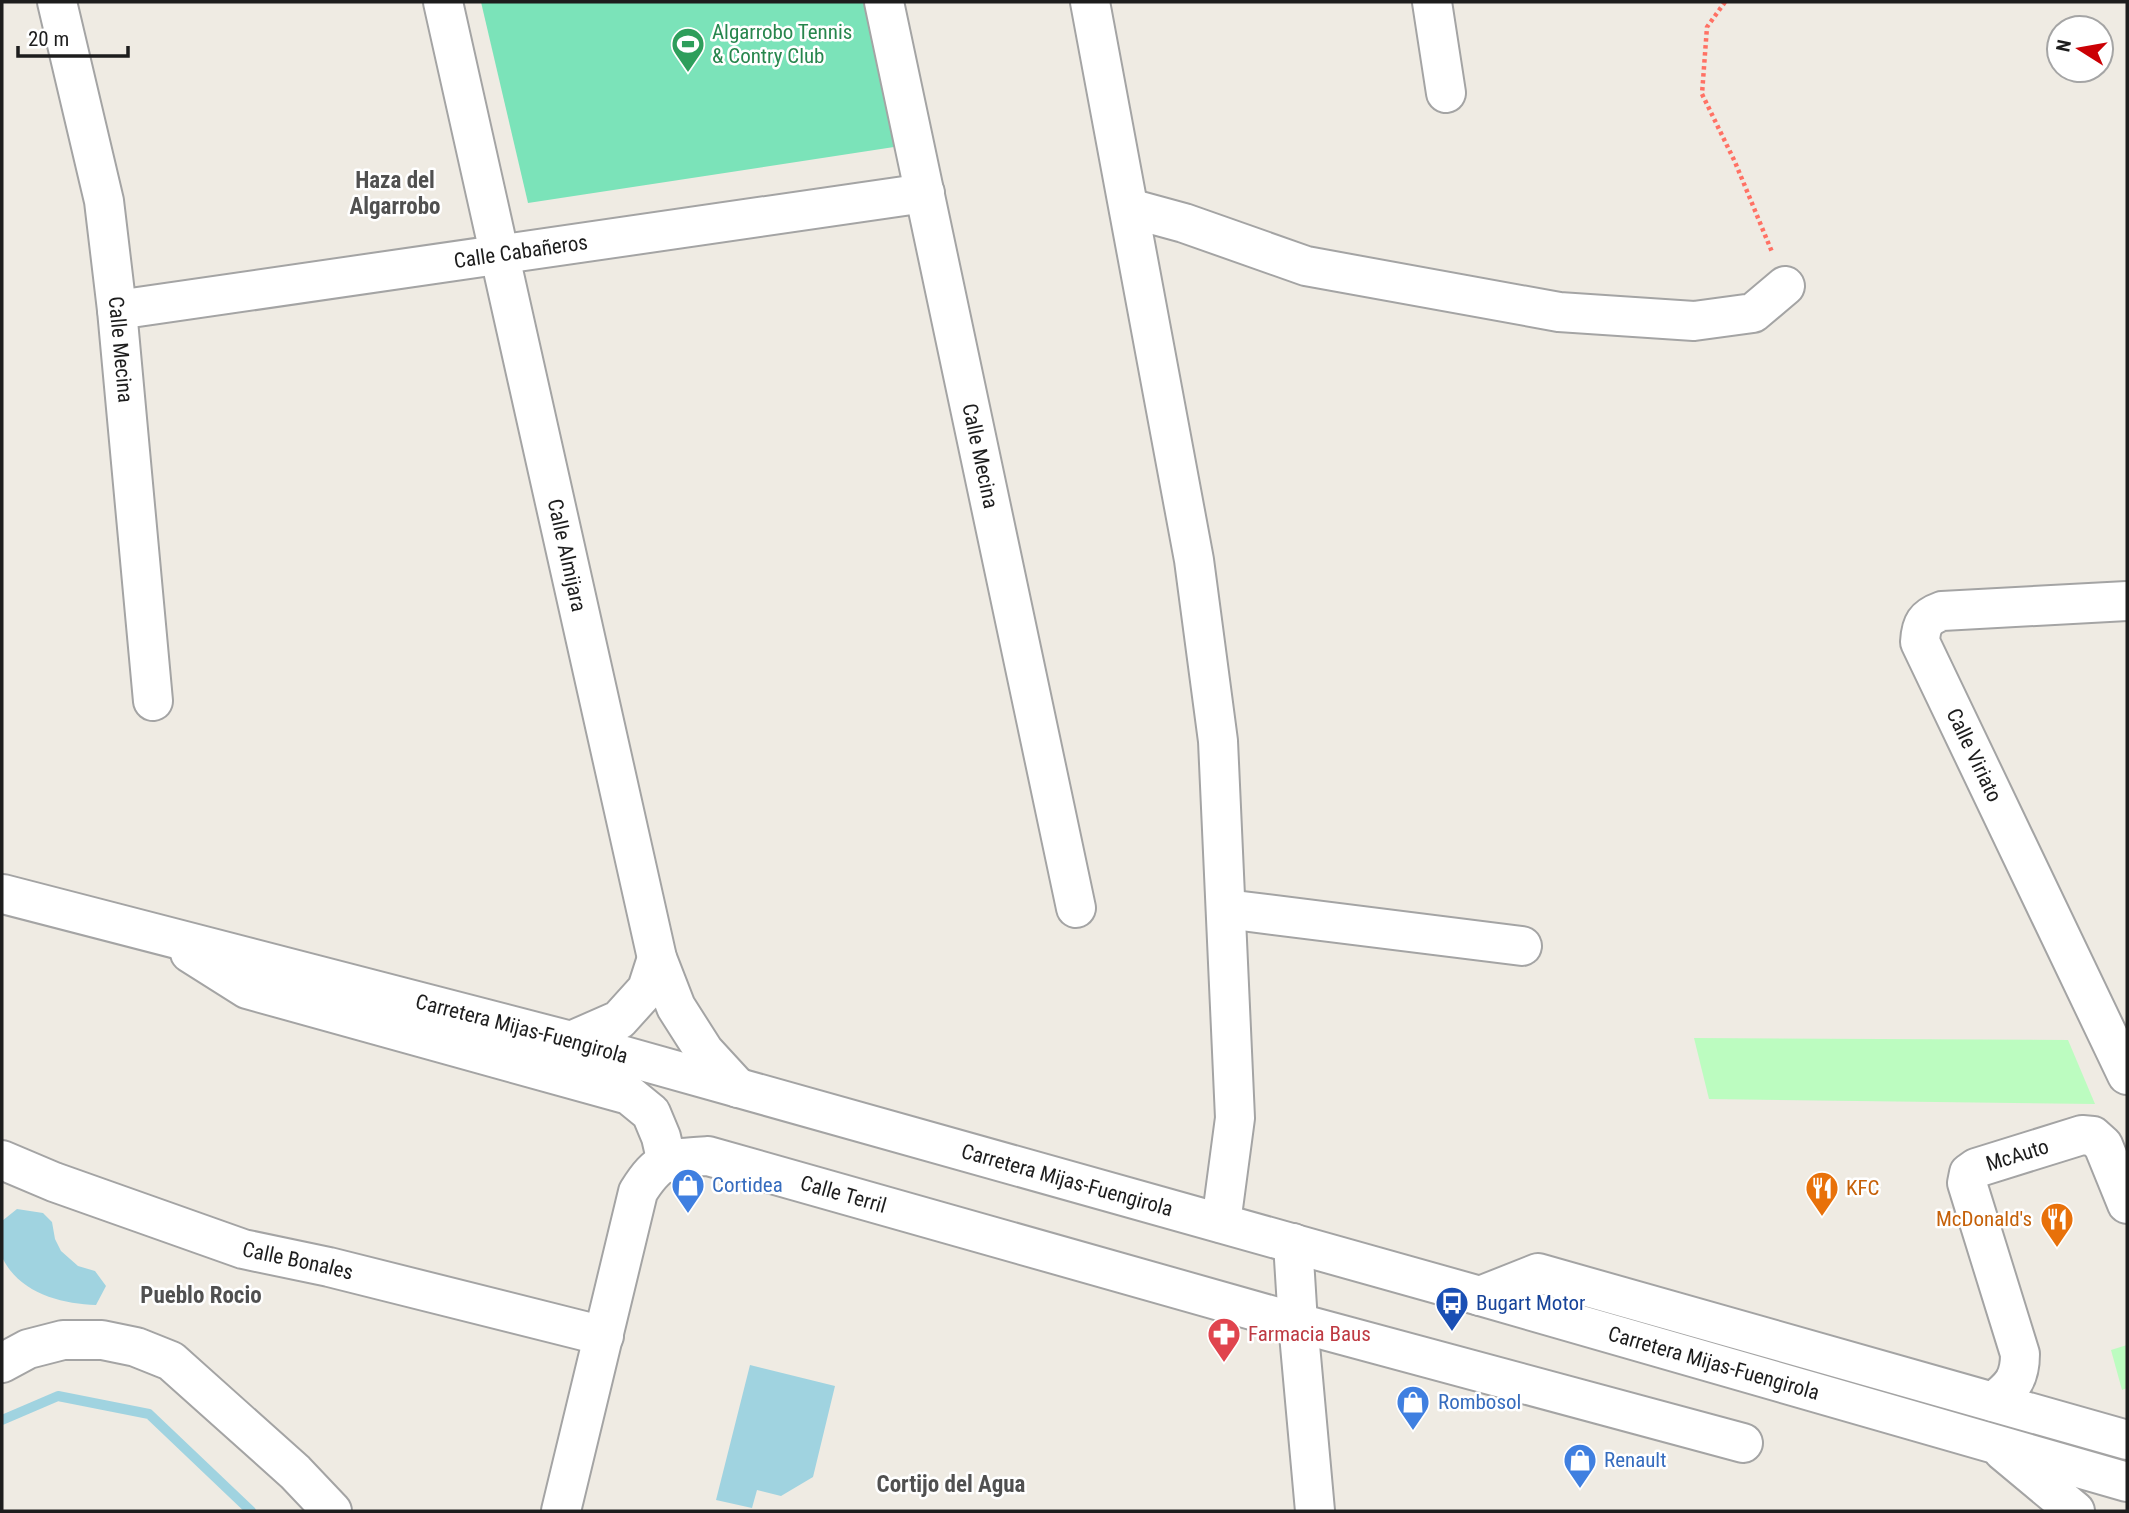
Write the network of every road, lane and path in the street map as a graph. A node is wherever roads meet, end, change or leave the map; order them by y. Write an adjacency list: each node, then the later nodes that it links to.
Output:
1 (57, 2): 12 (street, Calle Mecina)
2 (443, 2): 10 (street, Calle Almijara)
3 (884, 2): 8 (street, Calle Mecina)
4 (1090, 2): 9 (street)
5 (1432, 2): 7 (street)
6 (1725, 2): 11 (path)
7 (1446, 93)
8 (925, 193): 10 (street, Calle Cabañeros); 17 (street, Calle Mecina)
9 (1129, 208): 11 (street); 18 (street)
10 (499, 253): 12 (street, Calle Cabañeros); 21 (street, Calle Almijara)
11 (1785, 286)
12 (117, 310): 14 (street, Calle Mecina)
13 (2127, 601): 23 (street, Calle Viriato)
14 (153, 701)
15 (2, 863): 16 (street)
16 (2, 895): 19 (street, Carretera Mijas-Fuengirola)
17 (1076, 908)
18 (1226, 909): 20 (street); 28 (street)
19 (158, 933): 22 (street, Carretera Mijas-Fuengirola); 26 (street)
20 (1522, 946)
21 (657, 958): 22 (street); 24 (street, Calle Almijara)
22 (571, 1041): 24 (street, Carretera Mijas-Fuengirola)
23 (2127, 1075)
24 (738, 1088): 28 (street, Carretera Mijas-Fuengirola)
25 (2, 1160): 32 (street, Calle Bonales)
26 (667, 1163): 31 (street, Calle Terril); 32 (street)
27 (2127, 1204): 34 (street, McAuto)
28 (1221, 1223): 29 (street, Carretera Mijas-Fuengirola)
29 (1293, 1243): 30 (street, Carretera Mijas-Fuengirola); 31 (street)
30 (1480, 1296): 34 (street); 38 (street, Carretera Mijas-Fuengirola)
31 (1298, 1323): 37 (street, Calle Terril); 42 (street)
32 (604, 1336): 41 (street)
33 (2, 1363): 40 (street)
34 (2000, 1397): 35 (street); 36 (street)
35 (2127, 1425)
36 (2127, 1440)
37 (1743, 1443)
38 (1994, 1443): 39 (street, Carretera Mijas-Fuengirola); 43 (street)
39 (2127, 1482)
40 (332, 1511)
41 (561, 1511)
42 (1315, 1511)
43 (2075, 1511)

